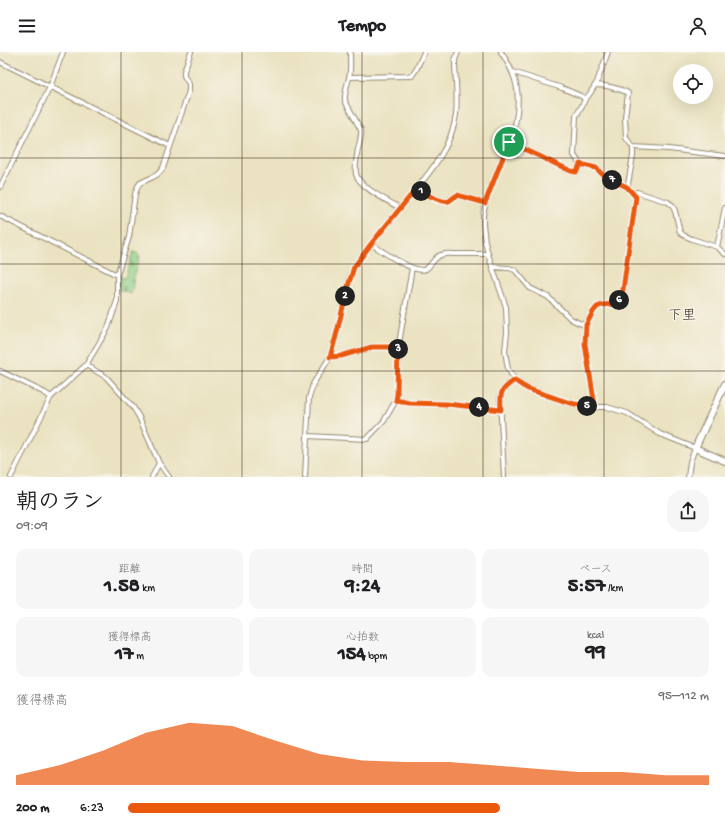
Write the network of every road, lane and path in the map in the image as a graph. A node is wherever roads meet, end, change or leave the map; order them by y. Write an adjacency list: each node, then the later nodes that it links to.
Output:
1 (63, 52): 12 (street)
2 (191, 52): 15 (street)
3 (350, 52): 10 (street)
4 (424, 52): 10 (street)
5 (458, 52): 21 (street)
6 (501, 52): 9 (street)
7 (608, 52): 11 (street)
8 (0, 62): 12 (street)
9 (513, 72): 13 (street); 14 (street)
10 (350, 77): 24 (street)
11 (596, 85): 13 (street); 16 (street)
12 (50, 87): 15 (street); 19 (street)
13 (585, 98): 18 (street)
14 (509, 142): 18 (street); 23 (street)
15 (170, 146): 33 (street)
16 (633, 147): 17 (street); 20 (street)
17 (725, 156)
18 (580, 164): 20 (street)
19 (0, 187)
20 (627, 187): 22 (street)
21 (416, 189): 23 (street); 24 (street)
22 (636, 197): 28 (street); 34 (street)
23 (485, 203): 29 (street)
24 (400, 208): 27 (street)
25 (725, 208): 28 (street)
26 (0, 216): 33 (street)
27 (371, 244): 32 (street); 36 (street)
28 (717, 247): 30 (street)
29 (488, 254): 31 (street); 32 (street)
30 (725, 254)
31 (492, 267): 34 (street); 39 (street)
32 (412, 268): 35 (street)
33 (117, 274): 37 (street)
34 (586, 325): 43 (street)
35 (398, 347): 36 (street); 42 (street)
36 (330, 357): 45 (street)
37 (86, 365): 41 (street); 48 (street)
38 (0, 371): 41 (street)
39 (515, 380): 43 (street); 44 (street)
40 (725, 384): 46 (main road)
41 (51, 397): 49 (street)
42 (396, 400): 44 (street); 45 (street)
43 (595, 406): 46 (street)
44 (501, 410): 53 (street)
45 (307, 436): 52 (street)
46 (695, 448): 47 (main road); 54 (street)
47 (725, 461)
48 (159, 463): 50 (street); 51 (street)
49 (11, 477)
50 (152, 477)
51 (169, 477)
52 (305, 477)
53 (504, 477)
54 (688, 477)

